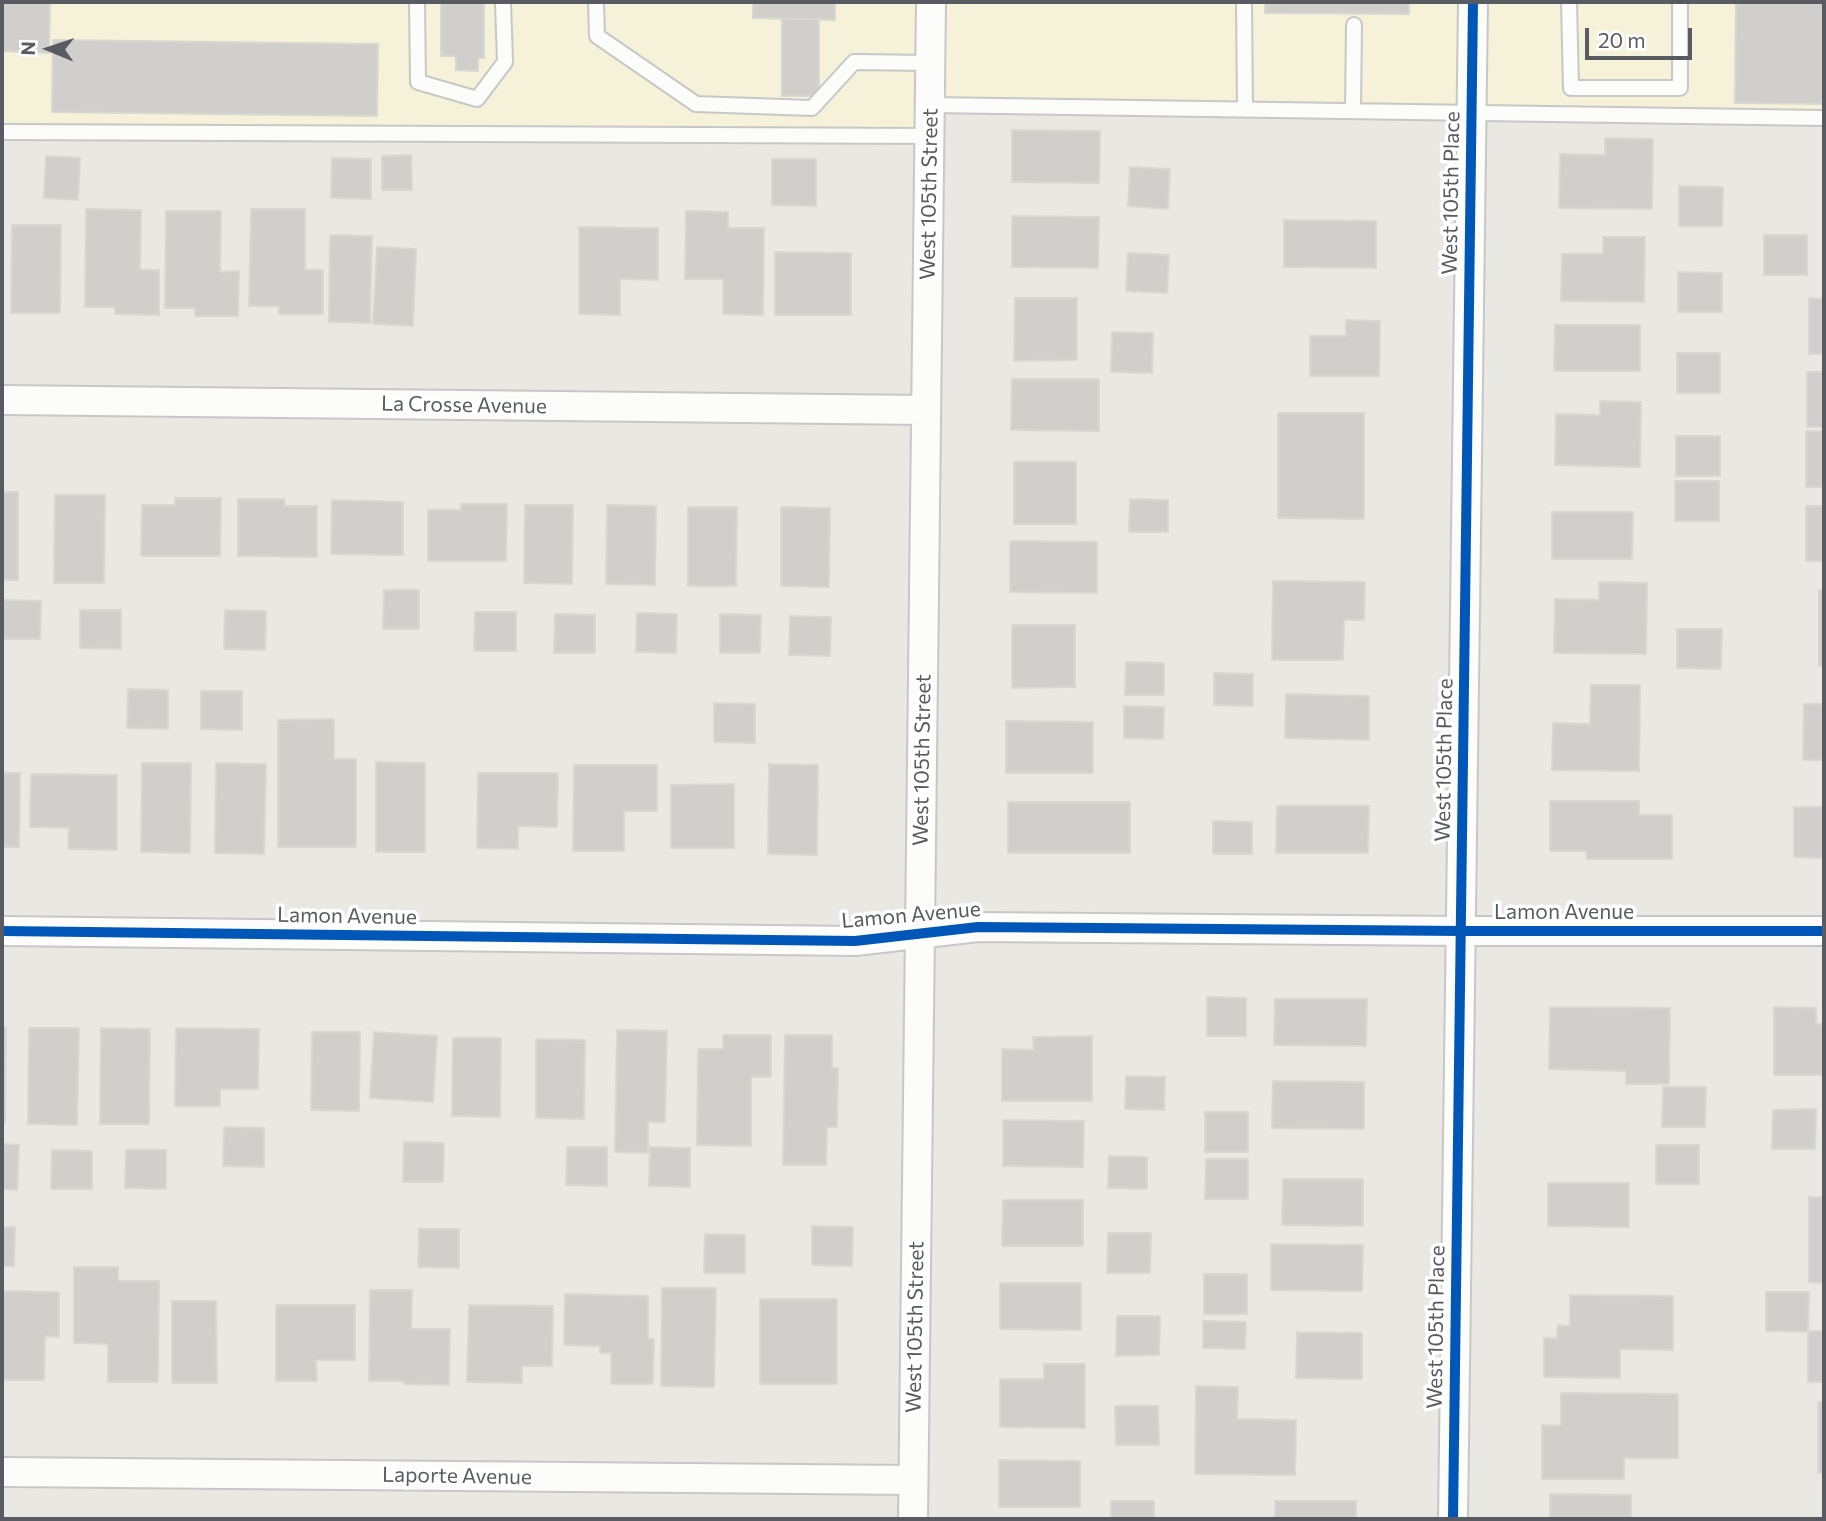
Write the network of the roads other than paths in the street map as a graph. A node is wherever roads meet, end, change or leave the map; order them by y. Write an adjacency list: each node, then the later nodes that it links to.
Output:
1 (417, 2): 2 (lane)
2 (503, 2)
3 (596, 2): 10 (lane)
4 (931, 2): 10 (street, West 105th Street)
5 (1244, 2): 12 (lane)
6 (1473, 2): 14 (street, West 105th Place)
7 (1569, 2): 8 (lane)
8 (1680, 2)
9 (1354, 24): 13 (lane)
10 (930, 63): 11 (street, West 105th Street)
11 (930, 105): 12 (lane); 17 (street, West 105th Street)
12 (1245, 110): 13 (lane)
13 (1353, 111): 14 (lane)
14 (1471, 113): 15 (lane); 22 (street, West 105th Place)
15 (1824, 118)
16 (2, 132): 17 (lane)
17 (930, 136): 19 (street, West 105th Street)
18 (2, 400): 19 (street, La Crosse Avenue)
19 (926, 410): 23 (street, West 105th Street)
20 (2, 931): 23 (street, Lamon Avenue)
21 (1824, 931): 22 (street, Lamon Avenue)
22 (1461, 932): 23 (street, Lamon Avenue); 27 (street, West 105th Place)
23 (920, 934): 25 (street, West 105th Street)
24 (2, 1472): 25 (street, Laporte Avenue)
25 (913, 1480): 26 (street, West 105th Street)
26 (913, 1519)
27 (1453, 1519)

